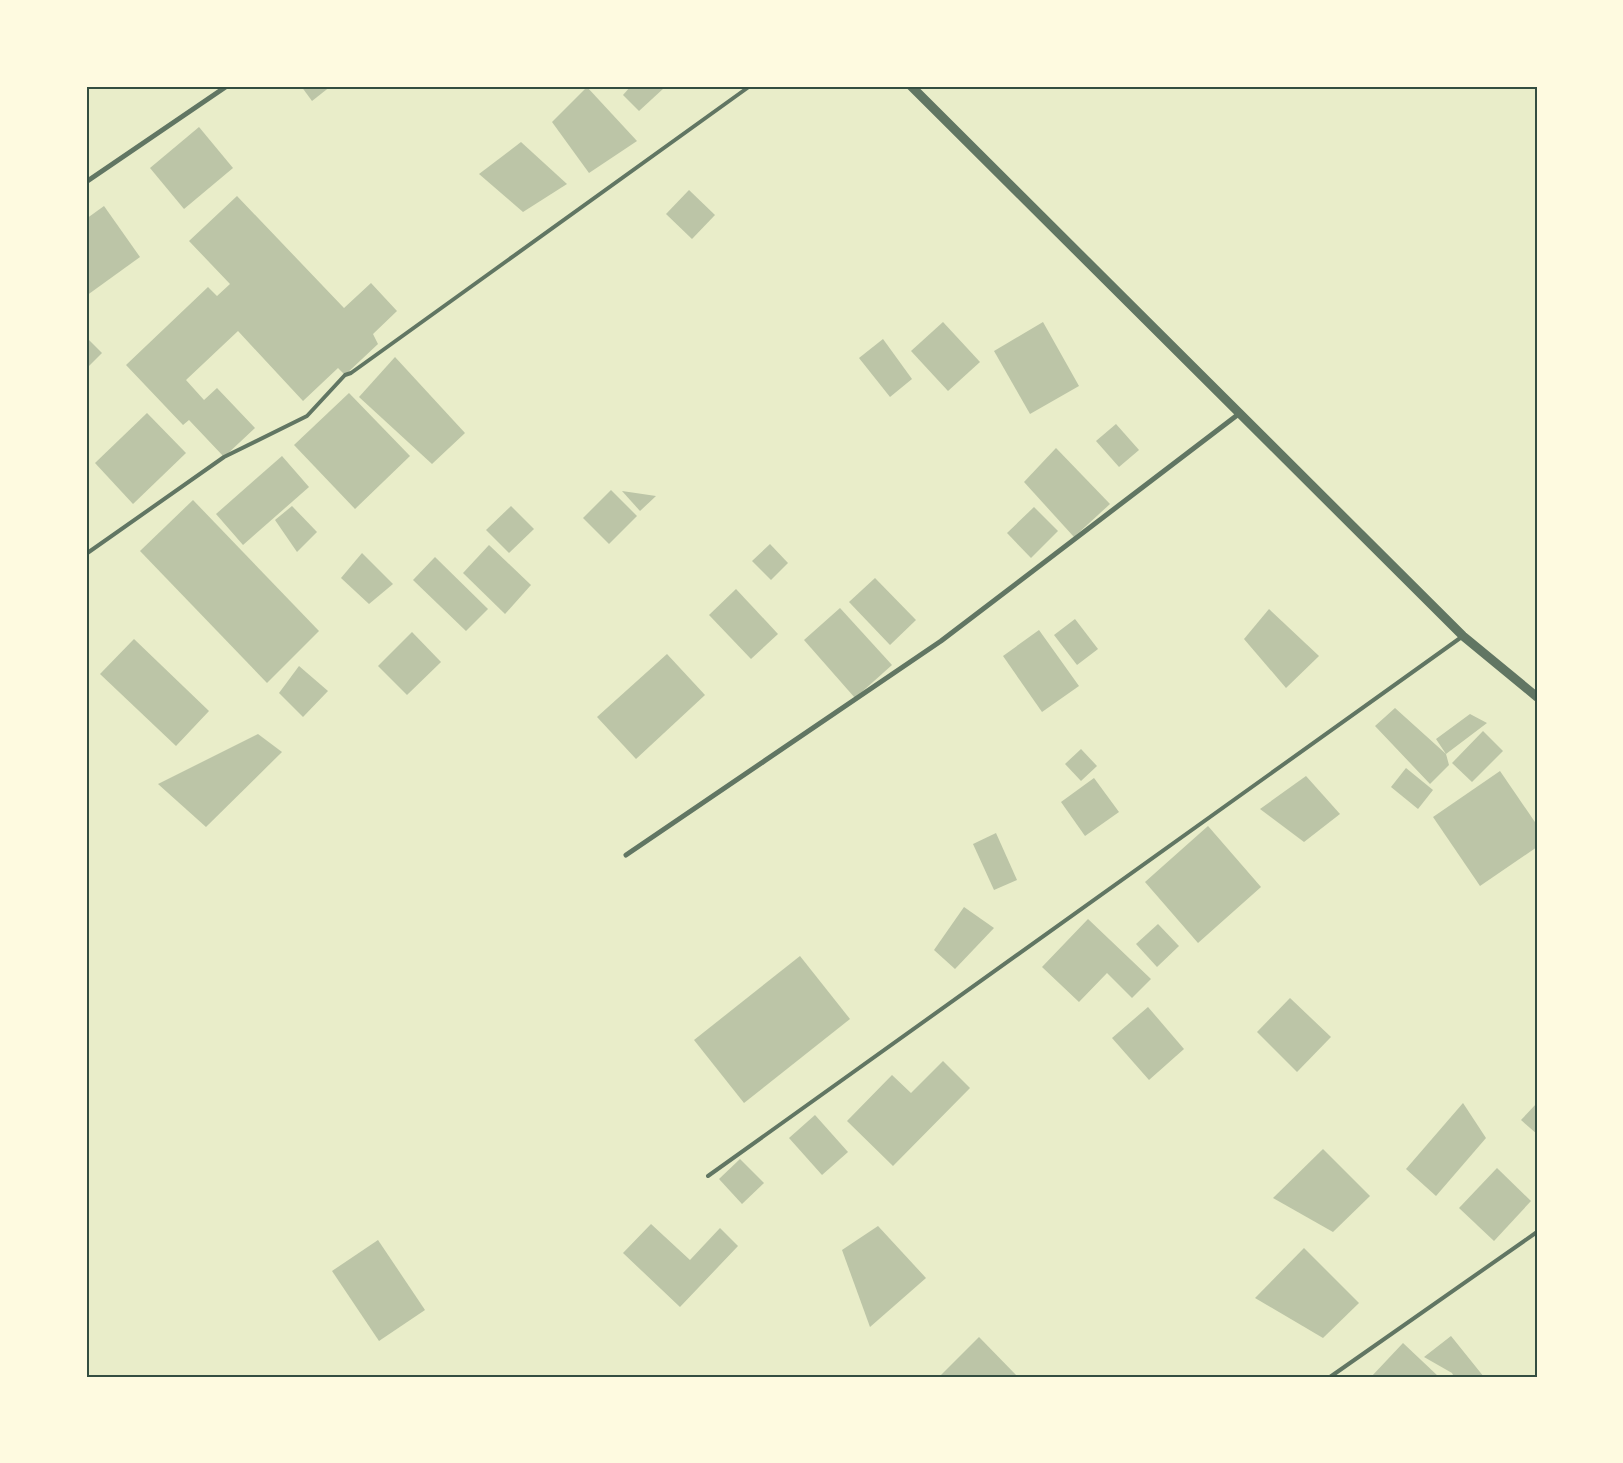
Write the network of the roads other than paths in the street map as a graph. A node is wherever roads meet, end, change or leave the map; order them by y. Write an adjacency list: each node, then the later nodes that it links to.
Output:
1 (227, 86): 4 (street)
2 (750, 86): 6 (lane)
3 (911, 86): 5 (street)
4 (86, 182)
5 (1240, 413): 7 (street); 9 (street)
6 (86, 554)
7 (1463, 636): 8 (street); 10 (lane)
8 (1537, 697)
9 (626, 855)
10 (708, 1176)
11 (1537, 1232): 12 (lane)
12 (1330, 1377)

